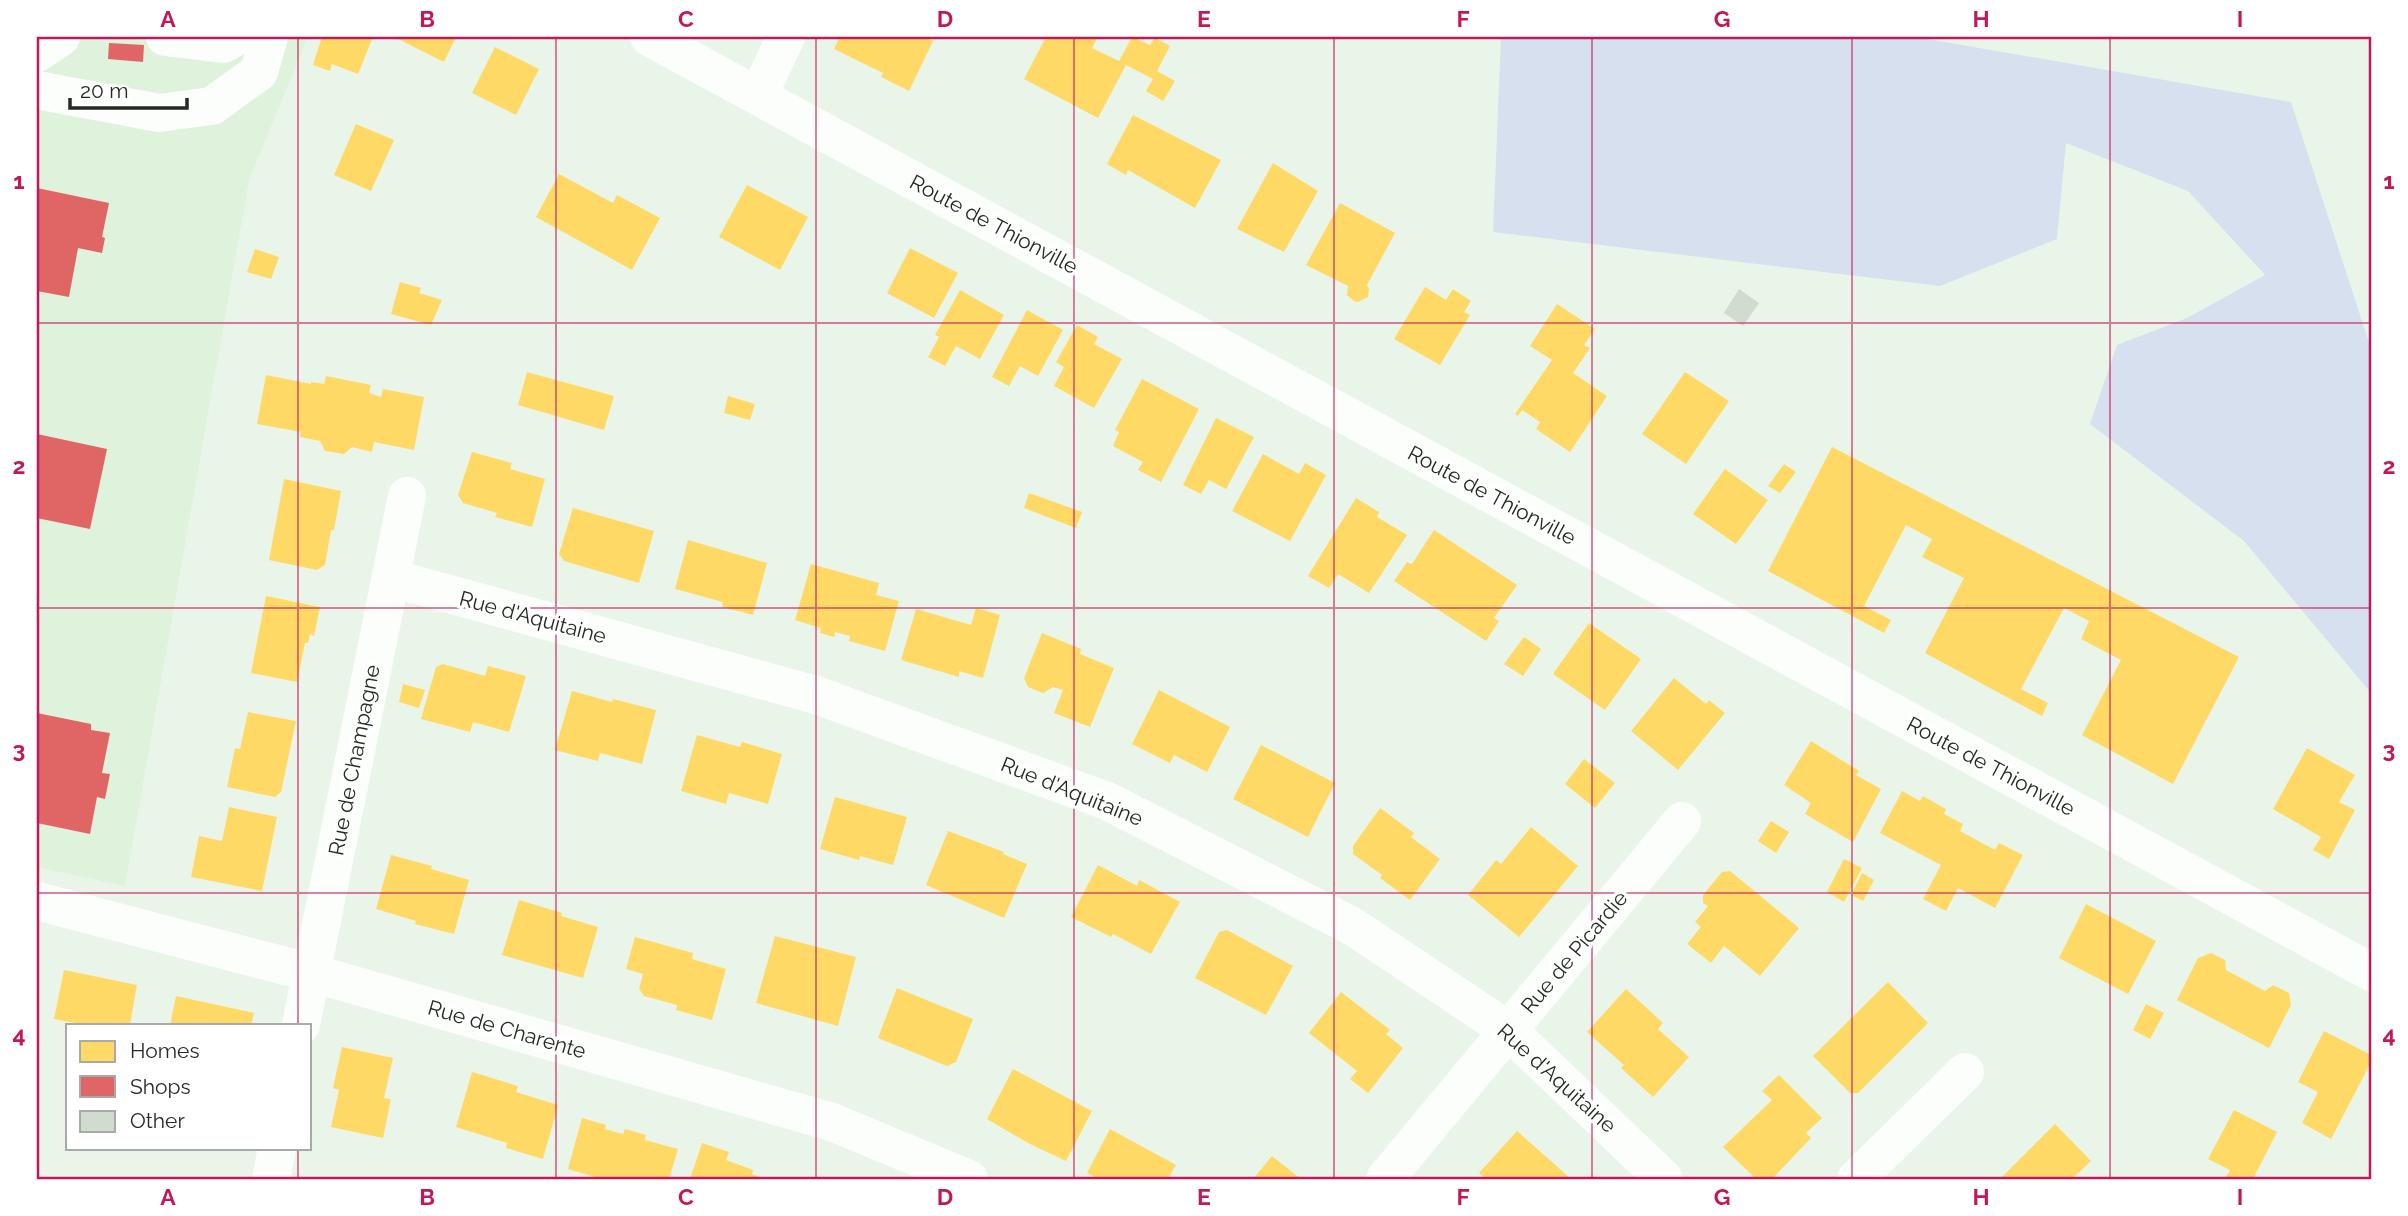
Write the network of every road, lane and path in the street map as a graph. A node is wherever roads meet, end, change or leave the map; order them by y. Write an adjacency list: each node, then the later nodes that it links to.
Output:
1 (61, 37): 7 (street)
2 (165, 37): 3 (street)
3 (236, 37)
4 (269, 37): 8 (street)
5 (649, 37): 9 (street, Route de Thionville)
6 (786, 37): 9 (street)
7 (37, 53)
8 (37, 90)
9 (758, 96): 14 (street, Route de Thionville)
10 (407, 496): 11 (street, Rue de Champagne)
11 (391, 578): 16 (street, Rue de Champagne); 18 (street, Rue d'Aquitaine)
12 (1682, 821): 18 (street, Rue de Picardie)
13 (37, 901): 16 (street, Rue de Charente)
14 (2354, 954): 15 (street, Route de Thionville)
15 (2371, 972)
16 (312, 973): 17 (street, Rue de Champagne); 22 (street, Rue de Charente)
17 (301, 1024)
18 (1508, 1030): 23 (street, Rue de Picardie); 24 (street, Rue d'Aquitaine)
19 (1965, 1072): 25 (street)
20 (277, 1150): 21 (street)
21 (271, 1179)
22 (970, 1179)
23 (1385, 1179)
24 (1664, 1179)
25 (1856, 1179)

